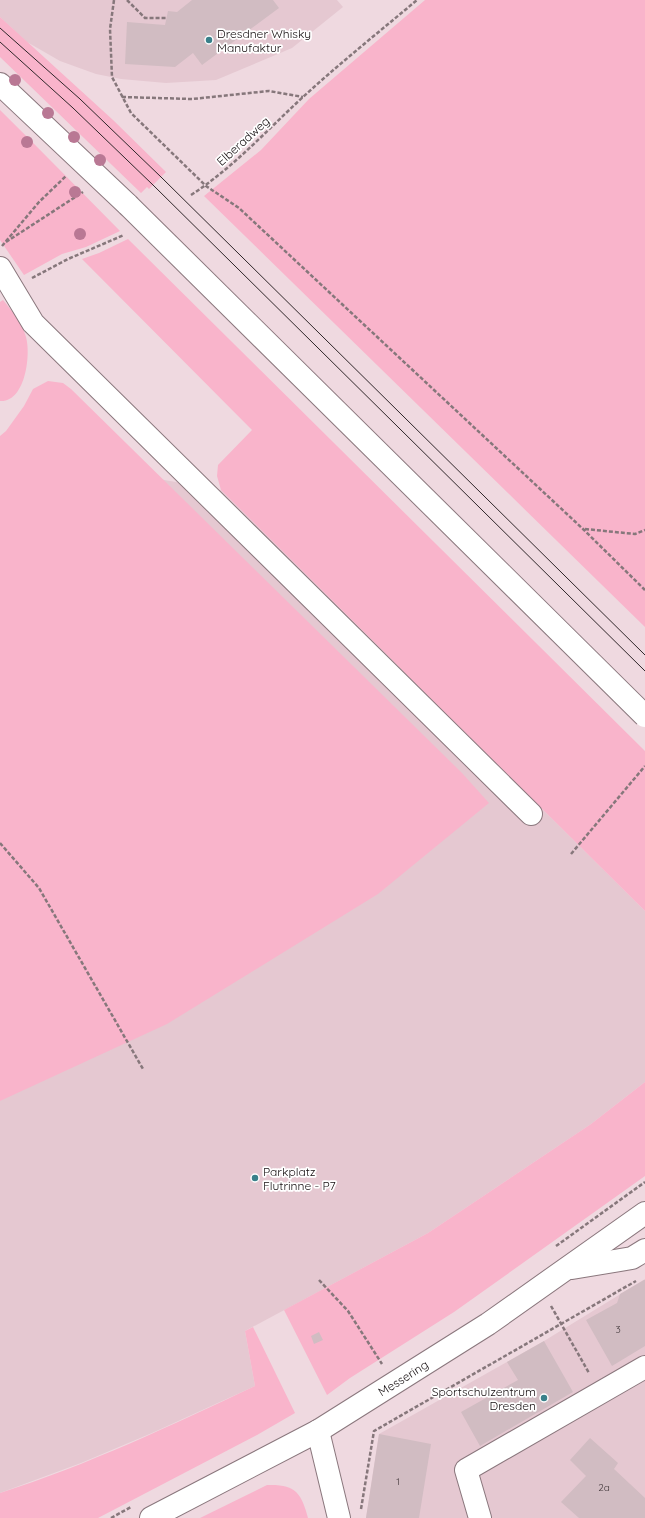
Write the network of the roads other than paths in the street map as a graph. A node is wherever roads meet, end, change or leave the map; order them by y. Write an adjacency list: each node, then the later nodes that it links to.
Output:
1 (0, 84): 3 (street, bridge)
2 (0, 268): 4 (street)
3 (645, 716)
4 (531, 814)
5 (645, 1213): 7 (street, Messering)
6 (645, 1250): 7 (street)
7 (566, 1269): 9 (street, Messering)
8 (645, 1367): 12 (street)
9 (318, 1431): 10 (street, Messering); 11 (street)
10 (151, 1518)
11 (339, 1518)
12 (480, 1518)

